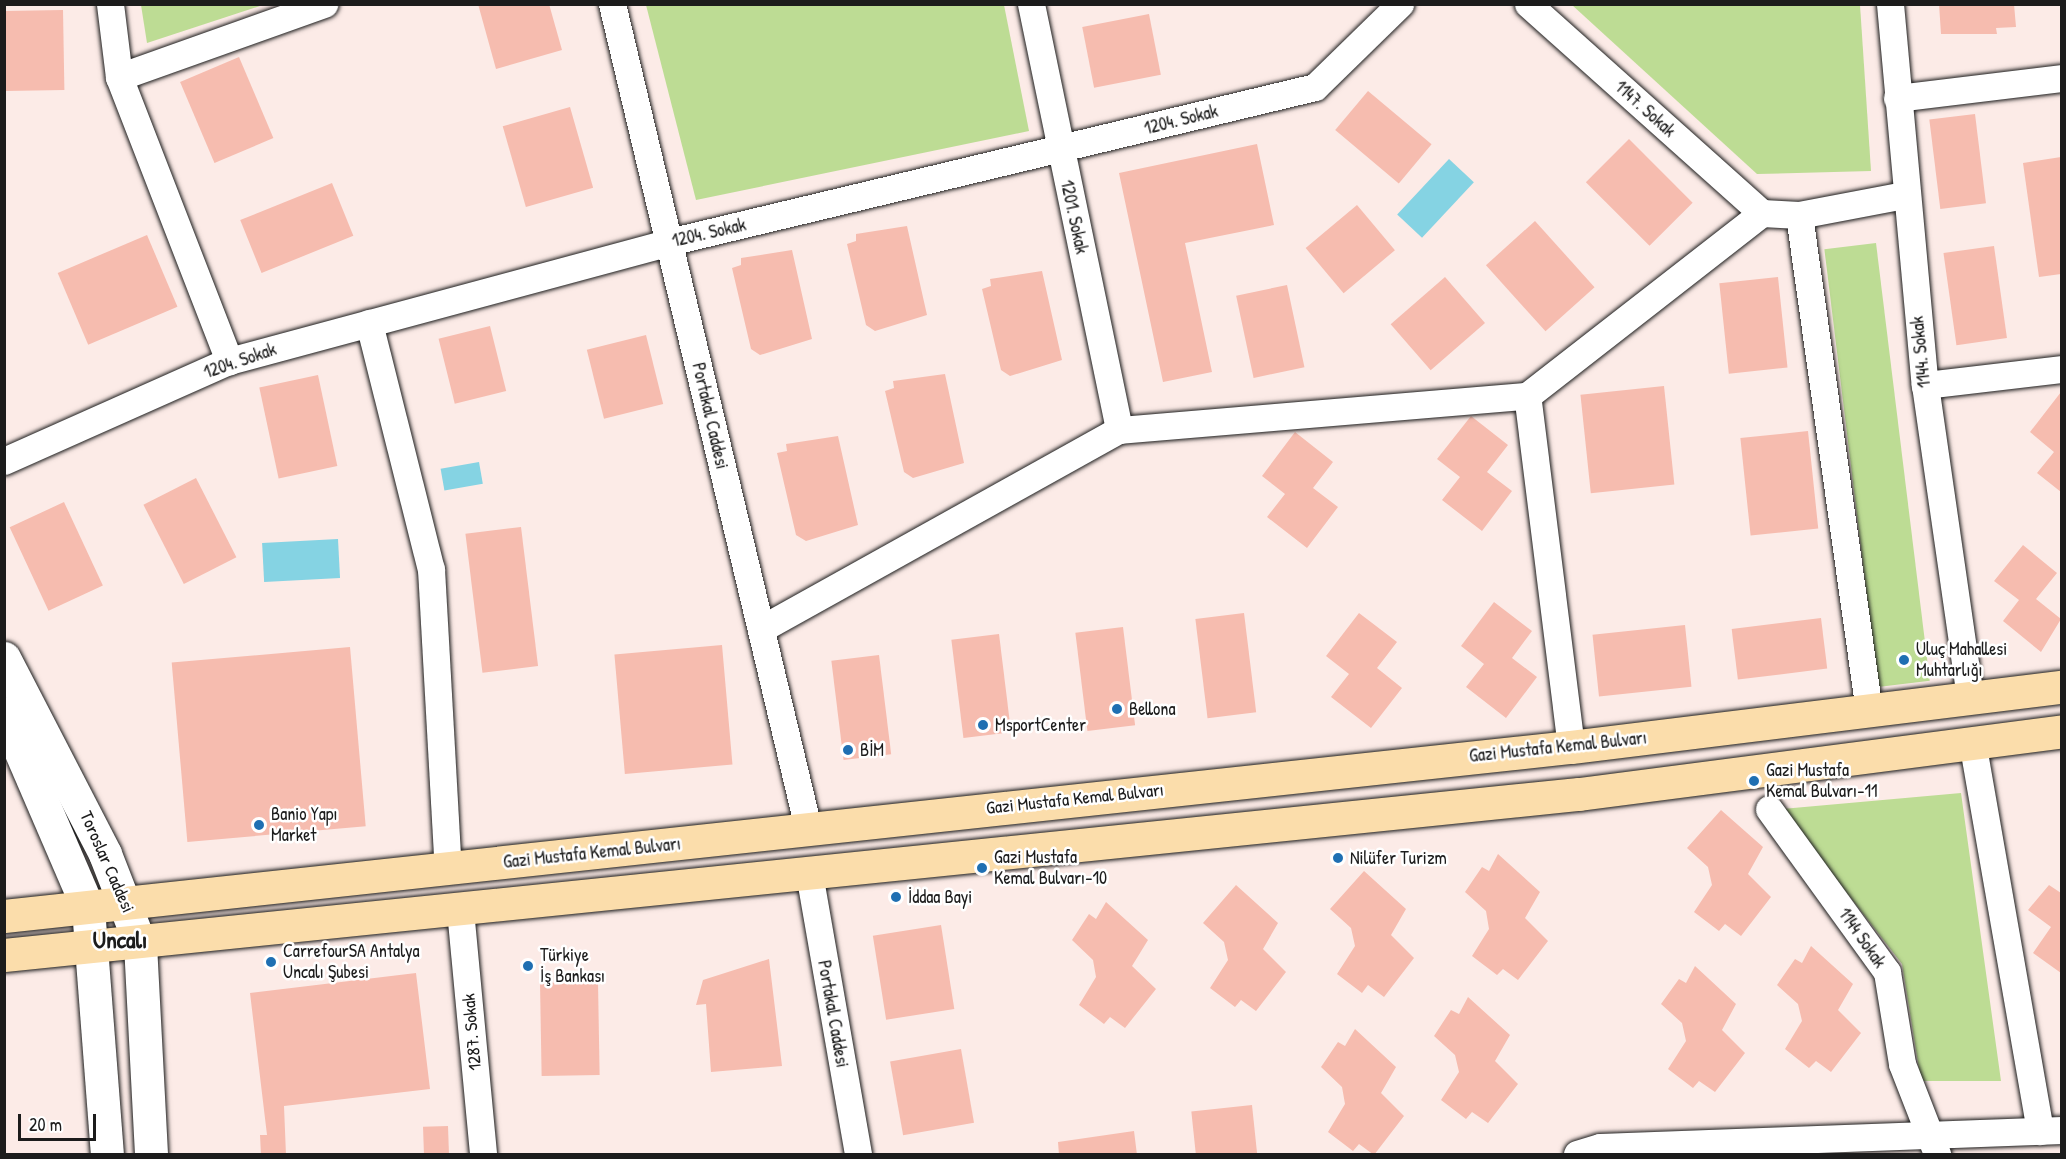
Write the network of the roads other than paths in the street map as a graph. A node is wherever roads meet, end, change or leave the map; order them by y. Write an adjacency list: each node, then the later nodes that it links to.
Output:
1 (110, 4): 8 (street)
2 (324, 4): 8 (street)
3 (612, 4): 15 (street, Portakal Caddesi)
4 (1031, 4): 11 (street, 1201. Sokak)
5 (1400, 4): 11 (street, 1204. Sokak)
6 (1528, 4): 13 (street, 1147. Sokak)
7 (1890, 4): 10 (street, 1144. Sokak)
8 (119, 77): 17 (street)
9 (2061, 78): 10 (street)
10 (1897, 98): 12 (street, 1144. Sokak)
11 (1060, 150): 15 (street, 1204. Sokak); 21 (street, 1201. Sokak)
12 (1904, 195): 14 (street); 19 (street, 1144. Sokak)
13 (1762, 213): 14 (street); 20 (street)
14 (1799, 215): 27 (street)
15 (669, 242): 16 (street, 1204. Sokak); 23 (street, Portakal Caddesi)
16 (369, 323): 17 (street, 1204. Sokak); 34 (street)
17 (229, 361): 22 (street, 1204. Sokak)
18 (2061, 369): 19 (street)
19 (1924, 385): 26 (street, 1144. Sokak)
20 (1527, 396): 21 (street); 31 (street)
21 (1119, 430): 23 (street)
22 (4, 461)
23 (760, 629): 33 (street, Portakal Caddesi)
24 (4, 658): 36 (street, Toroslar Caddesi)
25 (2061, 687): 26 (main road, Gazi Mustafa Kemal Bulvarı)
26 (1970, 698): 27 (main road, Gazi Mustafa Kemal Bulvarı)
27 (1869, 711): 31 (main road, Gazi Mustafa Kemal Bulvarı)
28 (4, 713): 37 (street, Toroslar Caddesi)
29 (2061, 731): 30 (main road)
30 (1972, 741): 35 (main road); 43 (street)
31 (1571, 747): 33 (main road, Gazi Mustafa Kemal Bulvarı)
32 (1769, 809): 44 (street, 1144 Sokak)
33 (808, 828): 34 (main road, Gazi Mustafa Kemal Bulvarı)
34 (448, 869): 36 (main road, Gazi Mustafa Kemal Bulvarı)
35 (809, 873): 38 (main road); 49 (street, Portakal Caddesi)
36 (128, 906): 37 (main road, Gazi Mustafa Kemal Bulvarı); 40 (street, Toroslar Caddesi)
37 (88, 908): 39 (main road, Gazi Mustafa Kemal Bulvarı); 41 (street, Toroslar Caddesi)
38 (460, 910): 40 (main road); 48 (street, 1287. Sokak)
39 (4, 916)
40 (140, 944): 41 (main road); 47 (street, Toroslar Caddesi)
41 (93, 948): 42 (main road); 46 (street, Toroslar Caddesi)
42 (4, 954)
43 (2051, 1131): 44 (street)
44 (1934, 1146): 45 (street)
45 (1593, 1152)
46 (107, 1155)
47 (151, 1155)
48 (483, 1155)
49 (858, 1155)

